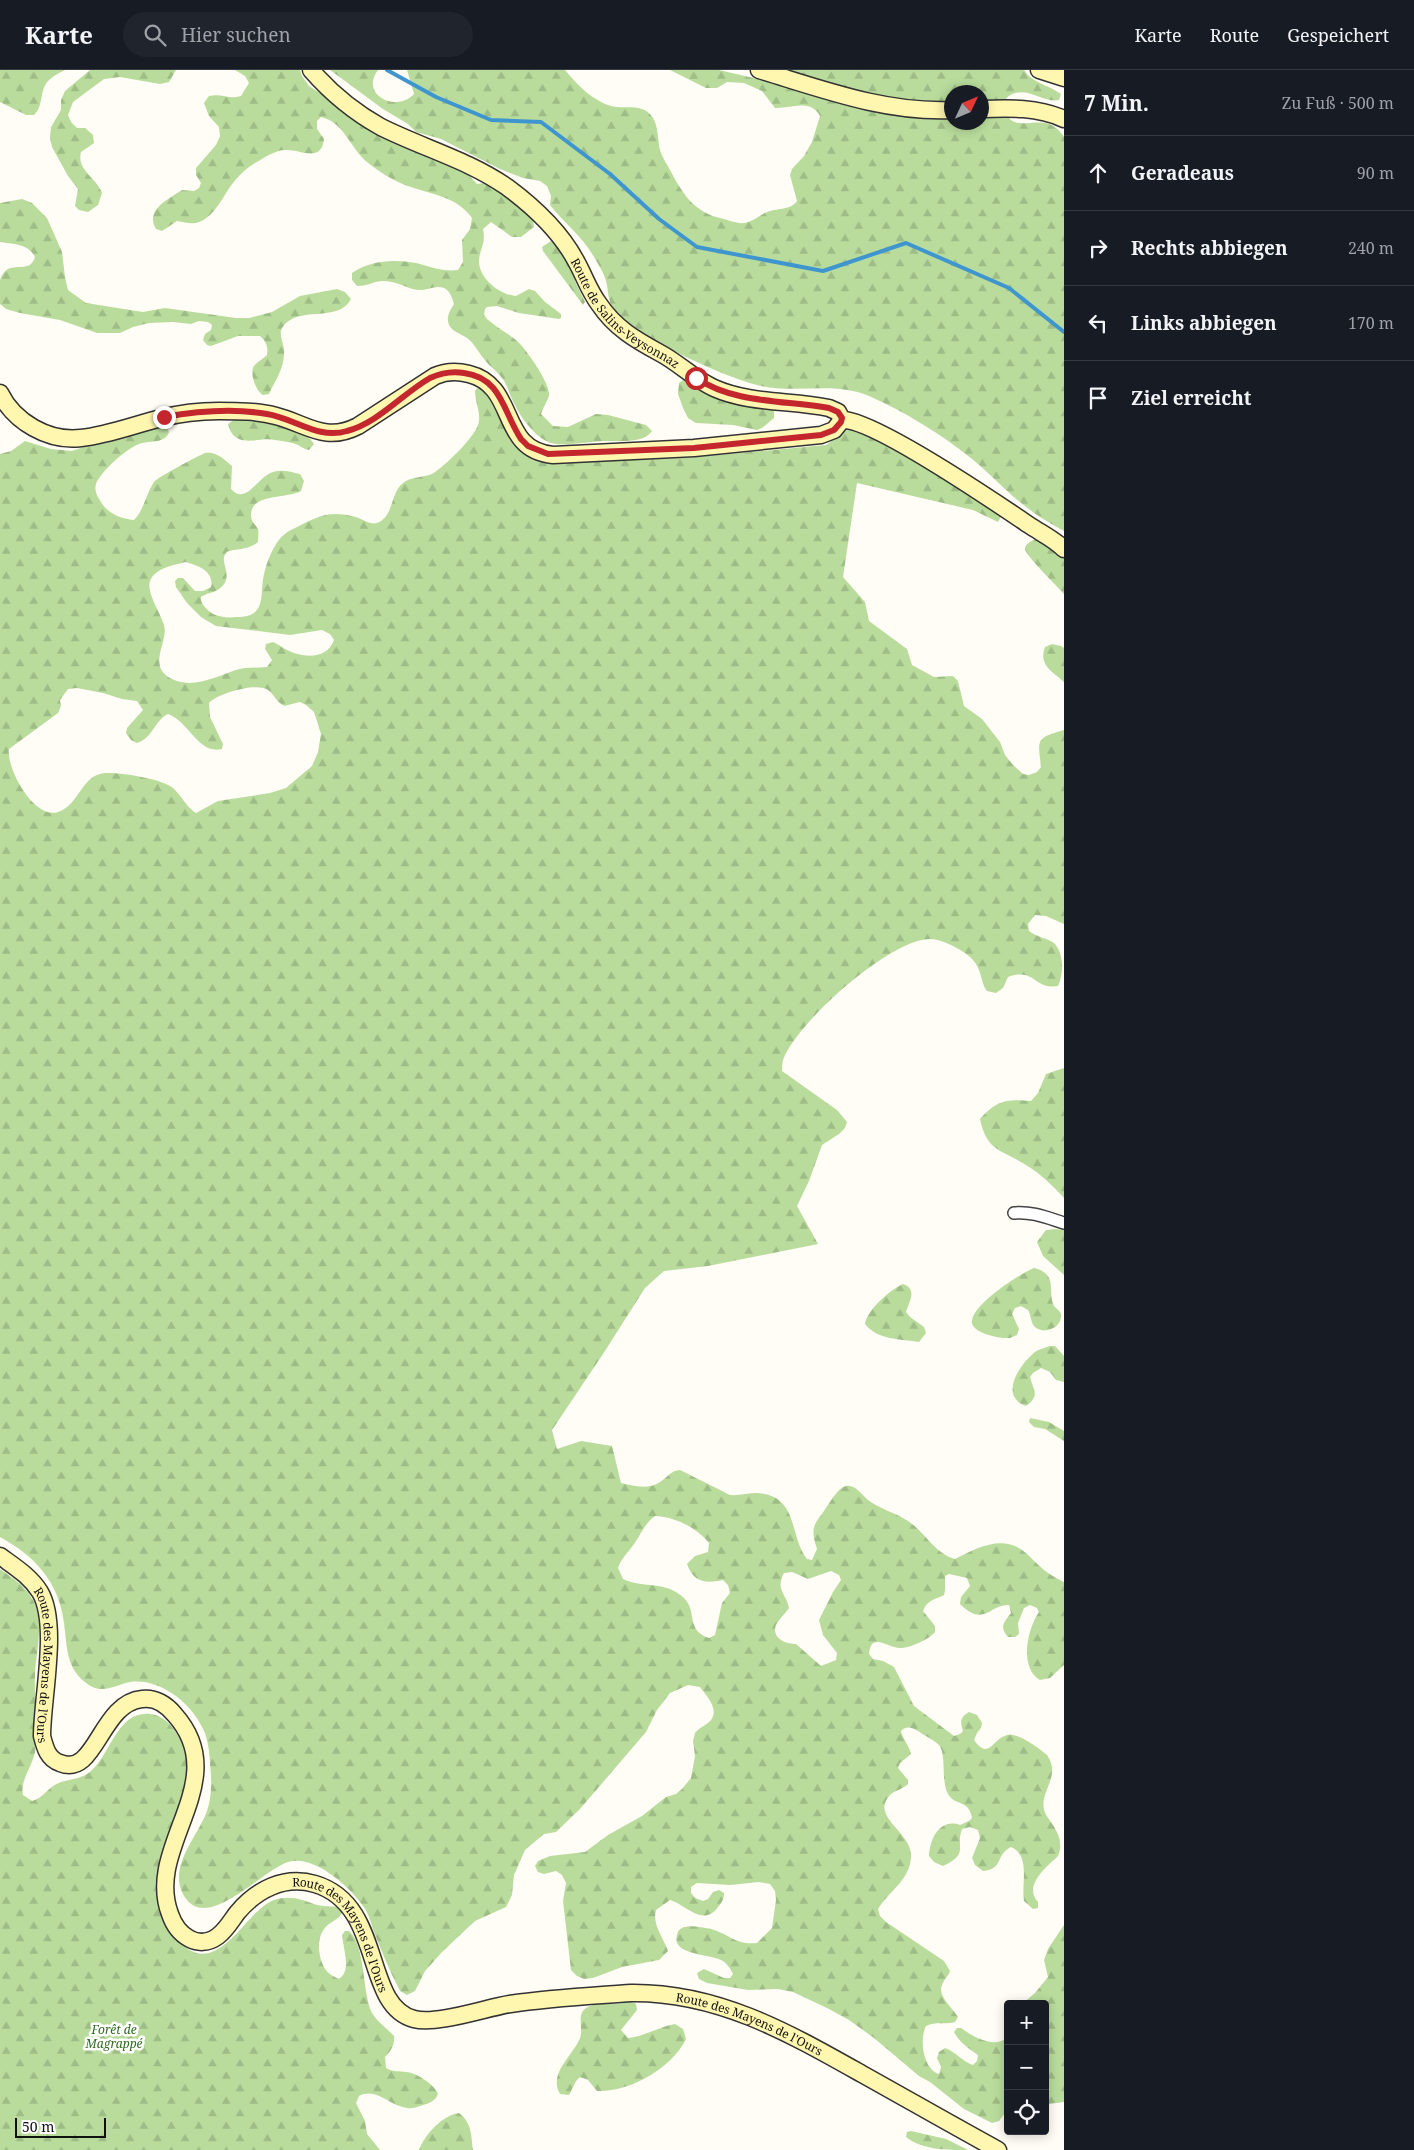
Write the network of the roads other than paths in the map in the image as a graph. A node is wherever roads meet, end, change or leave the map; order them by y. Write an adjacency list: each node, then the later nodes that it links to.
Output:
1 (311, 70): 9 (street, Route de Salins-Veysonnaz)
2 (759, 70): 6 (street)
3 (1039, 70): 4 (street)
4 (1064, 78)
5 (989, 109): 7 (street)
6 (944, 110)
7 (1064, 119)
8 (0, 393): 9 (street)
9 (842, 420): 10 (street, Route de Salins-Veysonnaz)
10 (1064, 549)
11 (1014, 1213): 12 (street)
12 (1064, 1223)
13 (0, 1556): 14 (street, Route des Mayens de l'Ours)
14 (998, 2150)

